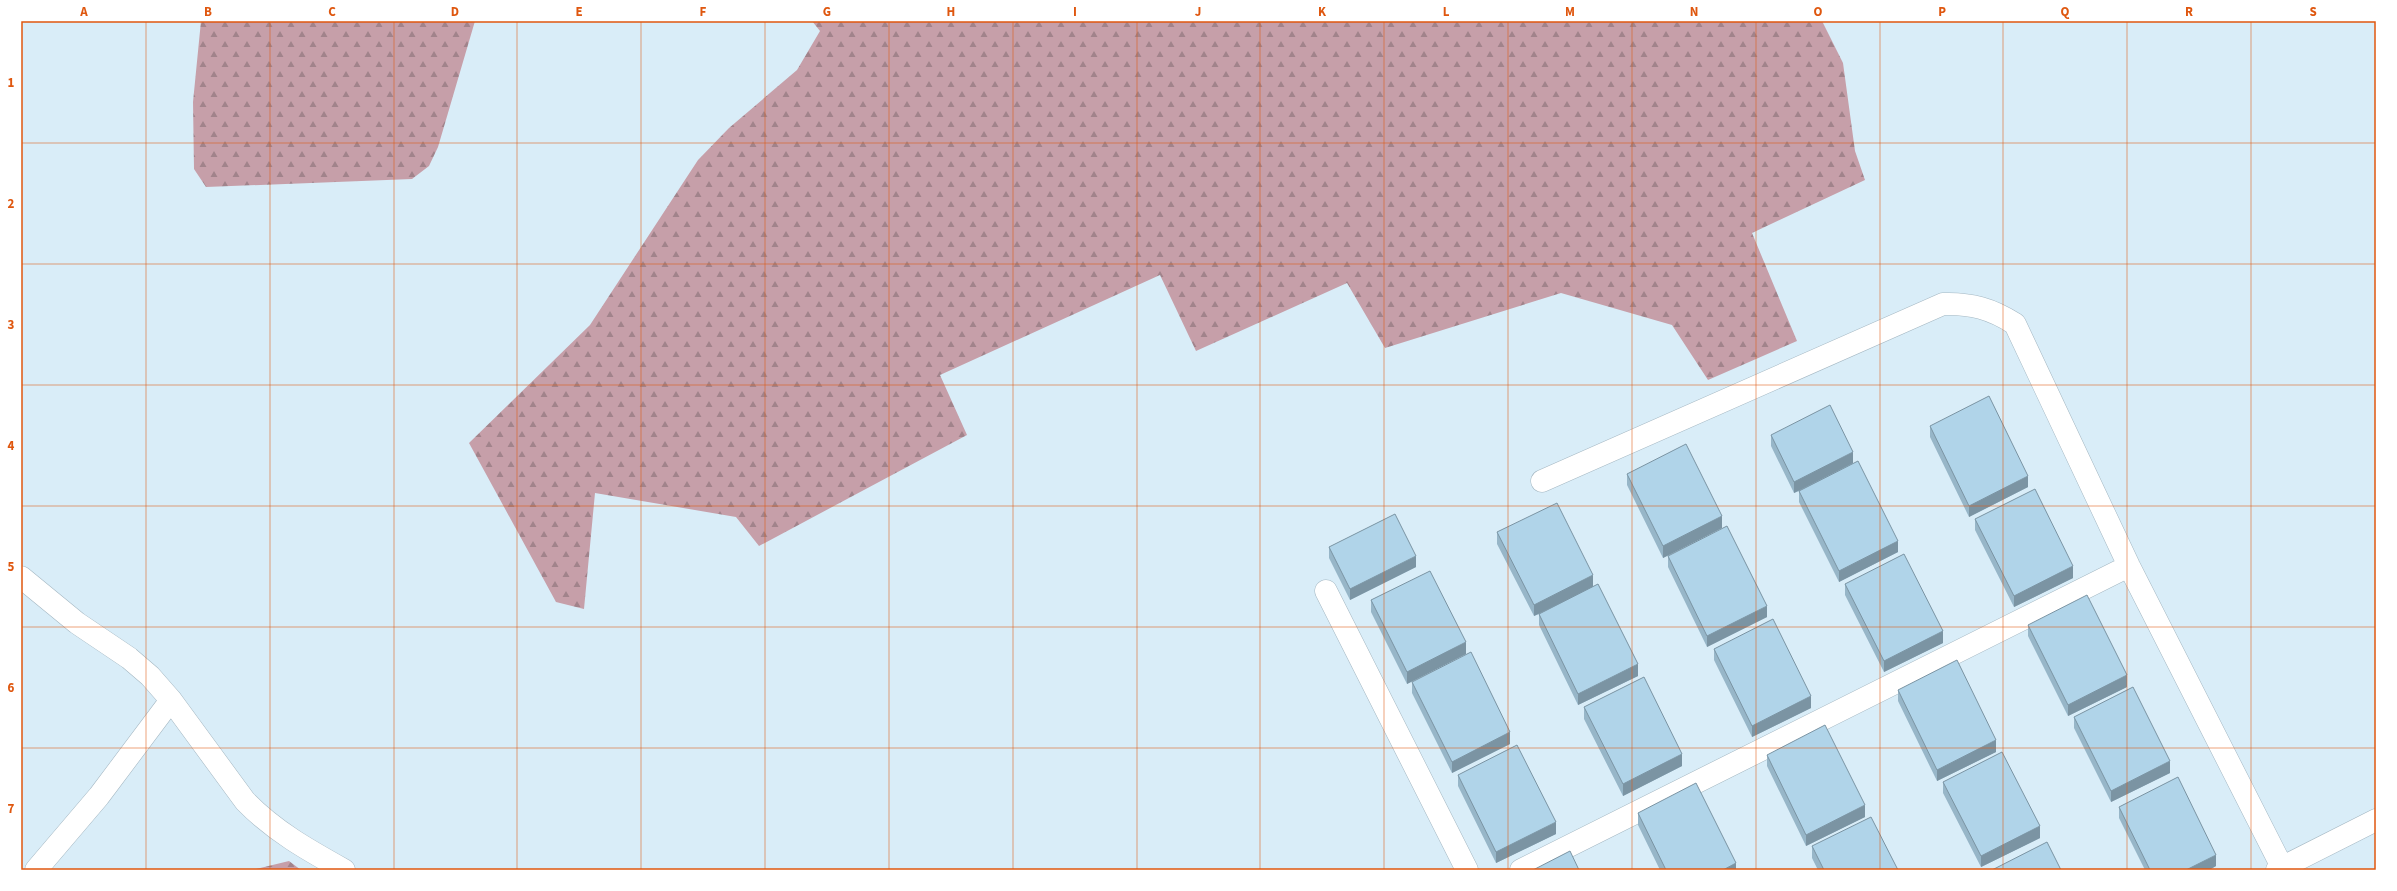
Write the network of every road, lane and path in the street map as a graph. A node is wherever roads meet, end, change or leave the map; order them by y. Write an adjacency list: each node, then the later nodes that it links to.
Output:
1 (1542, 481): 2 (street)
2 (2129, 566): 7 (street); 11 (street)
3 (21, 577): 5 (street)
4 (1326, 591): 10 (street)
5 (171, 700): 8 (street); 9 (street)
6 (2376, 820): 7 (street)
7 (2279, 869)
8 (36, 870)
9 (344, 870)
10 (1467, 870)
11 (1521, 870)

